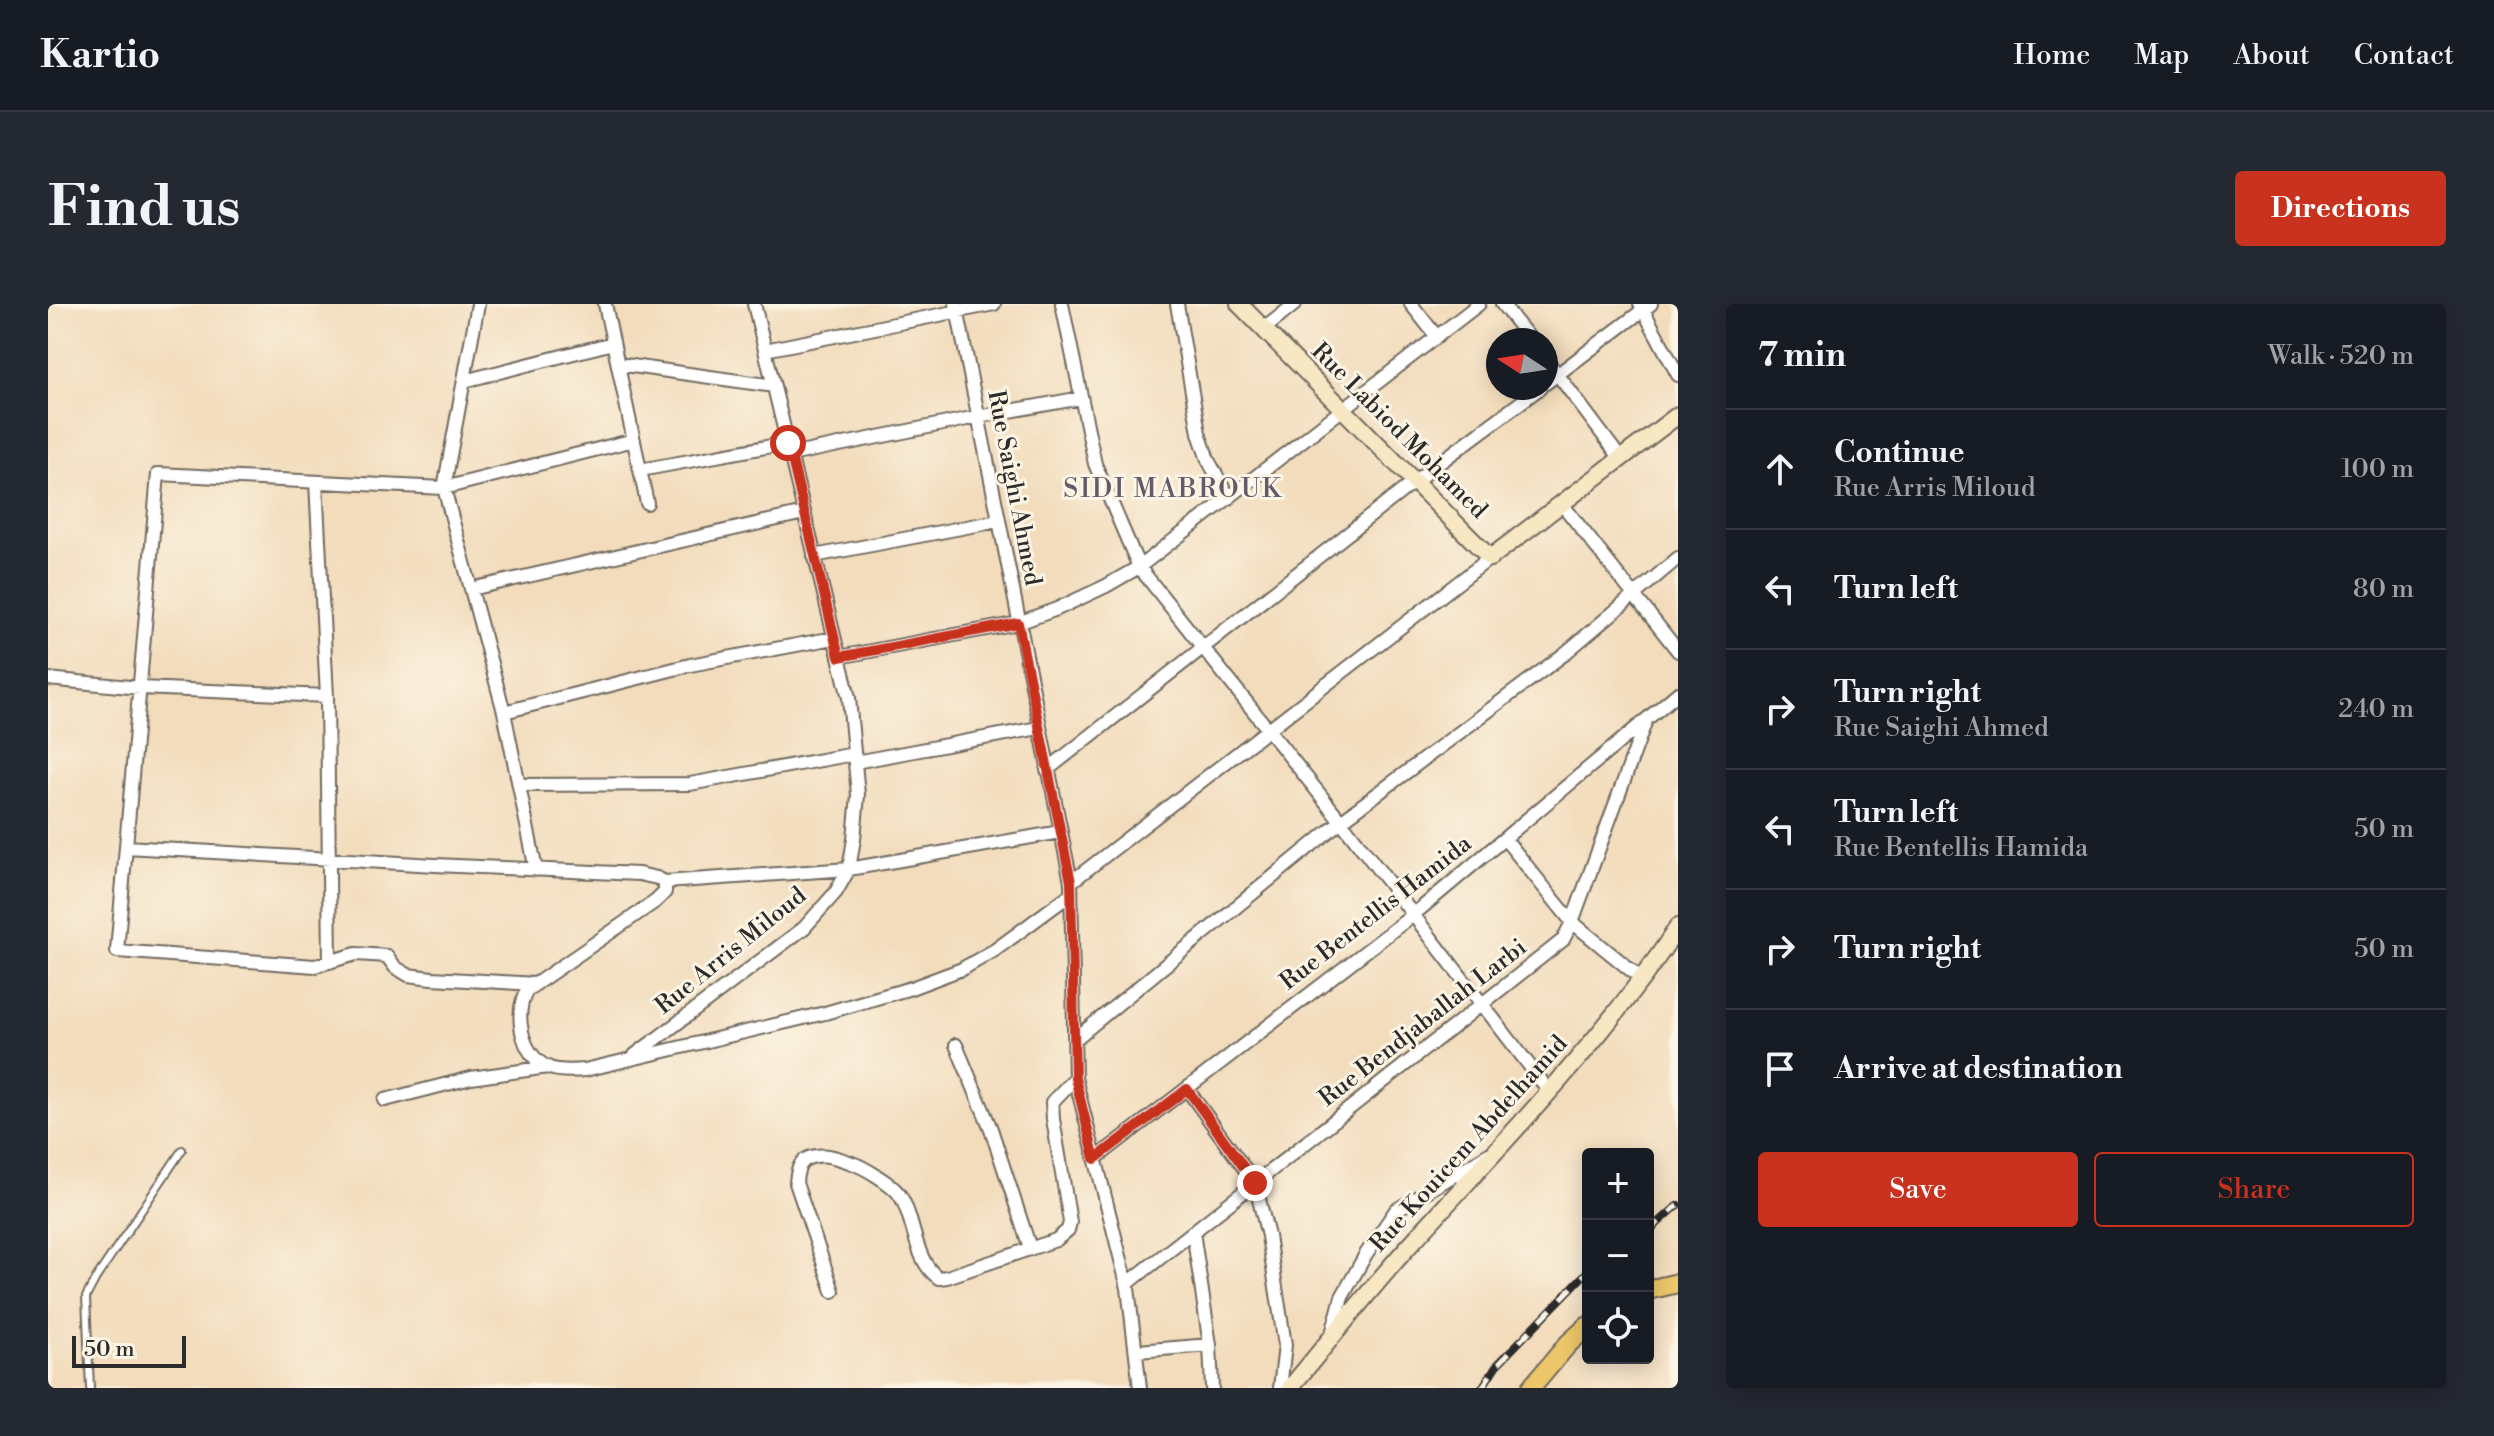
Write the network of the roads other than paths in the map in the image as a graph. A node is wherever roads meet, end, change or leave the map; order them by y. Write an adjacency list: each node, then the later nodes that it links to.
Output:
1 (478, 304): 22 (street)
2 (605, 304): 17 (street)
3 (754, 304): 18 (street, Rue Arris Miloud)
4 (994, 304): 13 (street)
5 (1062, 304): 24 (street)
6 (1177, 304): 36 (street)
7 (1239, 304): 15 (street, Rue Labiod Mohamed)
8 (1295, 304): 15 (street)
9 (1411, 304): 16 (street)
10 (1479, 304): 16 (street)
11 (1502, 304): 14 (street)
12 (1644, 306): 20 (street); 21 (street)
13 (956, 308): 18 (street); 28 (street, Rue Saighi Ahmed)
14 (1521, 328)
15 (1264, 329): 26 (street, Rue Labiod Mohamed)
16 (1437, 337): 26 (street)
17 (613, 343): 19 (street); 22 (street)
18 (765, 350): 23 (street, Rue Arris Miloud)
19 (618, 364): 23 (street); 29 (street)
20 (1558, 374): 31 (street)
21 (1678, 375)
22 (464, 381): 35 (street)
23 (774, 386): 30 (street, Rue Arris Miloud)
24 (1081, 398): 28 (street); 44 (street)
25 (1524, 400): 33 (street)
26 (1344, 410): 33 (street, Rue Labiod Mohamed); 36 (street)
27 (1678, 415): 31 (street)
28 (977, 417): 30 (street); 40 (street, Rue Saighi Ahmed)
29 (634, 440): 32 (street); 35 (street)
30 (789, 449): 32 (street); 39 (street, Rue Arris Miloud)
31 (1621, 459): 38 (street)
32 (640, 470): 37 (street)
33 (1415, 481): 42 (street, Rue Labiod Mohamed); 49 (street)
34 (316, 482): 35 (street); 53 (street); 55 (street)
35 (444, 488): 45 (street)
36 (1229, 498): 44 (street)
37 (647, 503)
38 (1562, 504): 42 (street); 46 (street)
39 (804, 513): 41 (street, Rue Arris Miloud); 45 (street)
40 (998, 521): 41 (street); 47 (street, Rue Saighi Ahmed)
41 (814, 556): 48 (street, Rue Arris Miloud)
42 (1490, 558): 59 (street)
43 (1678, 558): 46 (street)
44 (1139, 567): 47 (street); 49 (street)
45 (471, 589): 56 (street)
46 (1633, 595): 50 (street); 63 (street)
47 (1018, 623): 51 (street); 58 (street, Rue Saighi Ahmed)
48 (834, 638): 51 (street, Rue Arris Miloud); 56 (street)
49 (1204, 647): 59 (street); 61 (street)
50 (1678, 651)
51 (839, 657): 60 (street, Rue Arris Miloud)
52 (48, 679): 53 (street)
53 (140, 688): 55 (street); 66 (street)
54 (1678, 693): 57 (street, Rue Bentellis Hamida)
55 (327, 696): 67 (street)
56 (504, 712): 62 (street)
57 (1645, 723): 65 (street, Rue Bentellis Hamida); 73 (street, Rue Bendjaballah Larbi)
58 (1039, 728): 60 (street); 61 (street, Rue Saighi Ahmed)
59 (1267, 730): 63 (street); 71 (street)
60 (855, 758): 62 (street); 68 (street, Rue Arris Miloud)
61 (1047, 770): 64 (street, Rue Saighi Ahmed)
62 (519, 785): 69 (street)
63 (1341, 821): 72 (street); 79 (street)
64 (1060, 832): 68 (street); 71 (street, Rue Saighi Ahmed)
65 (1505, 839): 72 (street, Rue Bentellis Hamida); 73 (street)
66 (126, 847): 67 (street); 75 (street)
67 (329, 859): 69 (street); 75 (street)
68 (849, 869): 70 (street); 81 (street, Rue Arris Miloud)
69 (536, 870): 70 (street)
70 (665, 882): 77 (street)
71 (1071, 888): 79 (street, Rue Saighi Ahmed); 81 (street)
72 (1413, 915): 78 (street); 84 (street, Rue Bentellis Hamida)
73 (1572, 922): 76 (street); 78 (street, Rue Bendjaballah Larbi)
74 (1678, 927): 76 (street, Rue Kouicem Abdelhamid)
75 (330, 962): 77 (street)
76 (1643, 980): 85 (street, Rue Kouicem Abdelhamid)
77 (536, 984): 82 (street)
78 (1482, 1005): 85 (street); 90 (street, Rue Bendjaballah Larbi)
79 (1074, 1040): 83 (street, Rue Saighi Ahmed)
80 (956, 1045): 92 (street)
81 (630, 1059): 82 (street)
82 (548, 1067): 86 (street)
83 (1075, 1078): 89 (street, Rue Saighi Ahmed); 92 (street)
84 (1187, 1089): 89 (street, Rue Bentellis Hamida); 90 (street)
85 (1549, 1091): 87 (street, Rue Kouicem Abdelhamid)
86 (385, 1100)
87 (1499, 1148): 98 (street, Rue Kouicem Abdelhamid); 98 (street)
88 (182, 1150): 101 (lane)
89 (1095, 1159): 94 (street, Rue Saighi Ahmed)
90 (1255, 1183): 91 (street, Rue Bendjaballah Larbi); 104 (street)
91 (1193, 1232): 94 (street, Rue Bendjaballah Larbi); 99 (street)
92 (1030, 1248): 96 (street)
93 (1678, 1283): 95 (main road)
94 (1127, 1284): 100 (street, Rue Saighi Ahmed)
95 (1654, 1289)
96 (833, 1291)
97 (1582, 1331): 106 (main road)
98 (1331, 1339): 105 (street, Rue Kouicem Abdelhamid)
99 (1210, 1345): 100 (street); 103 (street)
100 (1138, 1351): 102 (street, Rue Saighi Ahmed)
101 (90, 1388)
102 (1140, 1388)
103 (1212, 1388)
104 (1280, 1388)
105 (1290, 1388)
106 (1531, 1388)

